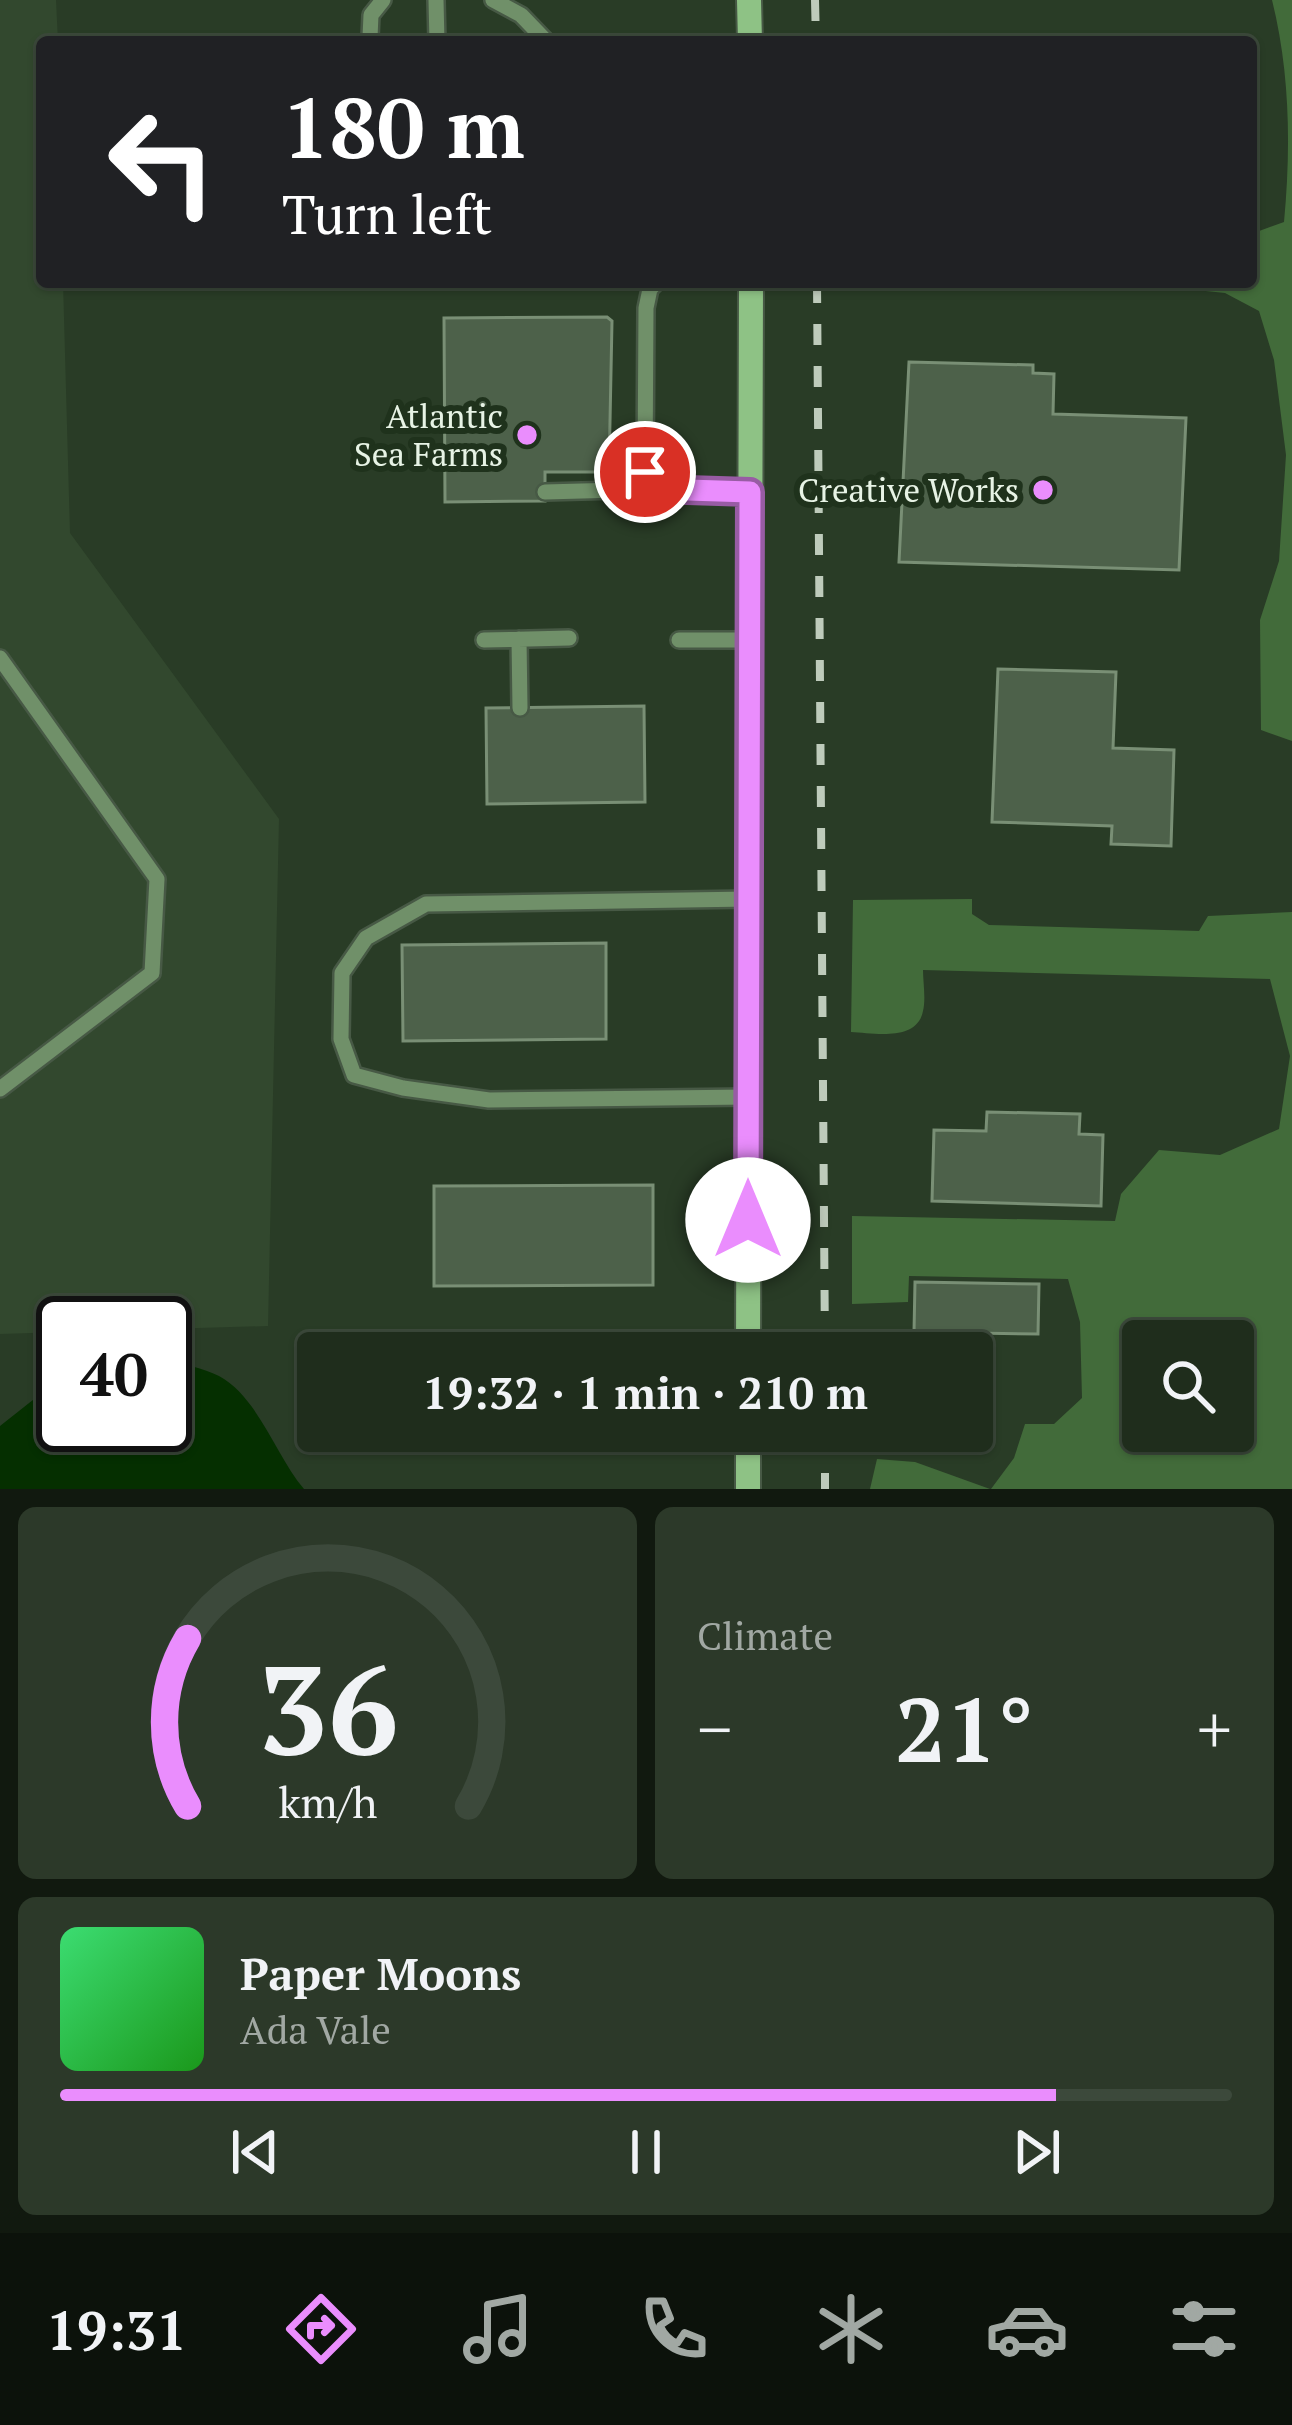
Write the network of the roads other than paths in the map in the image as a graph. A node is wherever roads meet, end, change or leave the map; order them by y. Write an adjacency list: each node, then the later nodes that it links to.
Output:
1 (383, 0): 5 (lane)
2 (436, 0): 6 (lane)
3 (493, 0): 7 (lane)
4 (749, 0): 8 (street)
5 (370, 36)
6 (437, 36)
7 (542, 36)
8 (750, 36)
9 (651, 288): 11 (lane)
10 (751, 288): 13 (street)
11 (656, 489): 12 (lane); 13 (lane)
12 (545, 492)
13 (750, 492): 18 (street)
14 (569, 638): 15 (lane)
15 (519, 639): 16 (lane); 20 (lane)
16 (484, 640)
17 (679, 640): 18 (lane)
18 (749, 640): 21 (street)
19 (0, 658): 22 (lane)
20 (520, 708)
21 (749, 898): 23 (street); 23 (lane)
22 (0, 1089)
23 (749, 1096): 24 (street)
24 (748, 1332)
25 (748, 1452): 26 (street)
26 (748, 1489)

